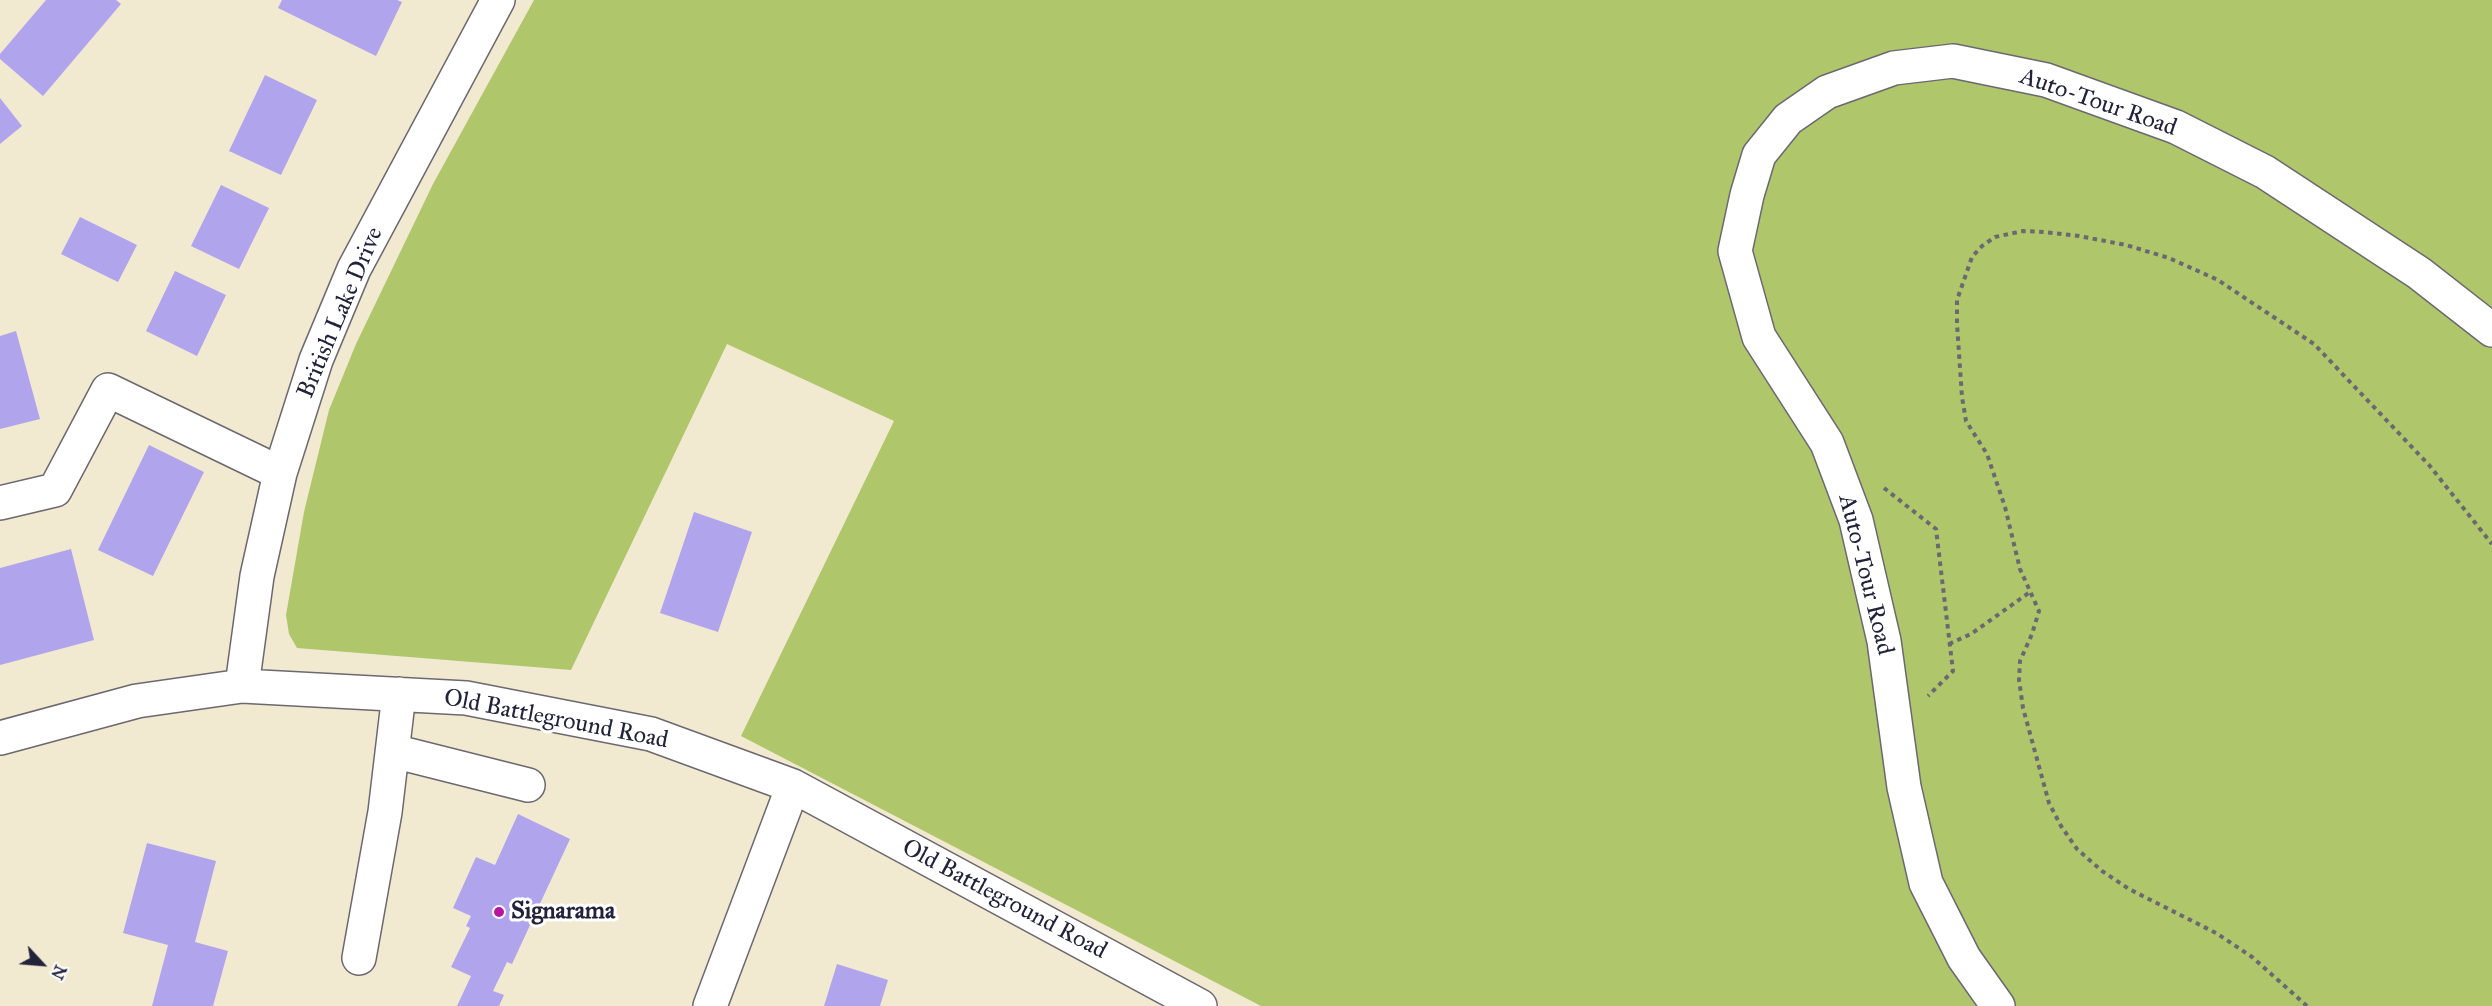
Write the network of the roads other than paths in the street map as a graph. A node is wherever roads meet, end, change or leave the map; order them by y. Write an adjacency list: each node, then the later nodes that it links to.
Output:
1 (498, 0): 3 (street, British Lake Drive)
2 (2492, 330): 14 (street, Auto-Tour Road)
3 (280, 473): 4 (street); 5 (street, British Lake Drive)
4 (0, 503)
5 (242, 686): 6 (street, Old Battleground Road); 7 (street, Old Battleground Road)
6 (399, 694): 8 (street); 10 (street, Old Battleground Road)
7 (0, 738)
8 (393, 751): 9 (street); 11 (street)
9 (528, 785)
10 (792, 786): 12 (street); 13 (street, Old Battleground Road)
11 (359, 958)
12 (710, 1006)
13 (1200, 1006)
14 (1998, 1006)

